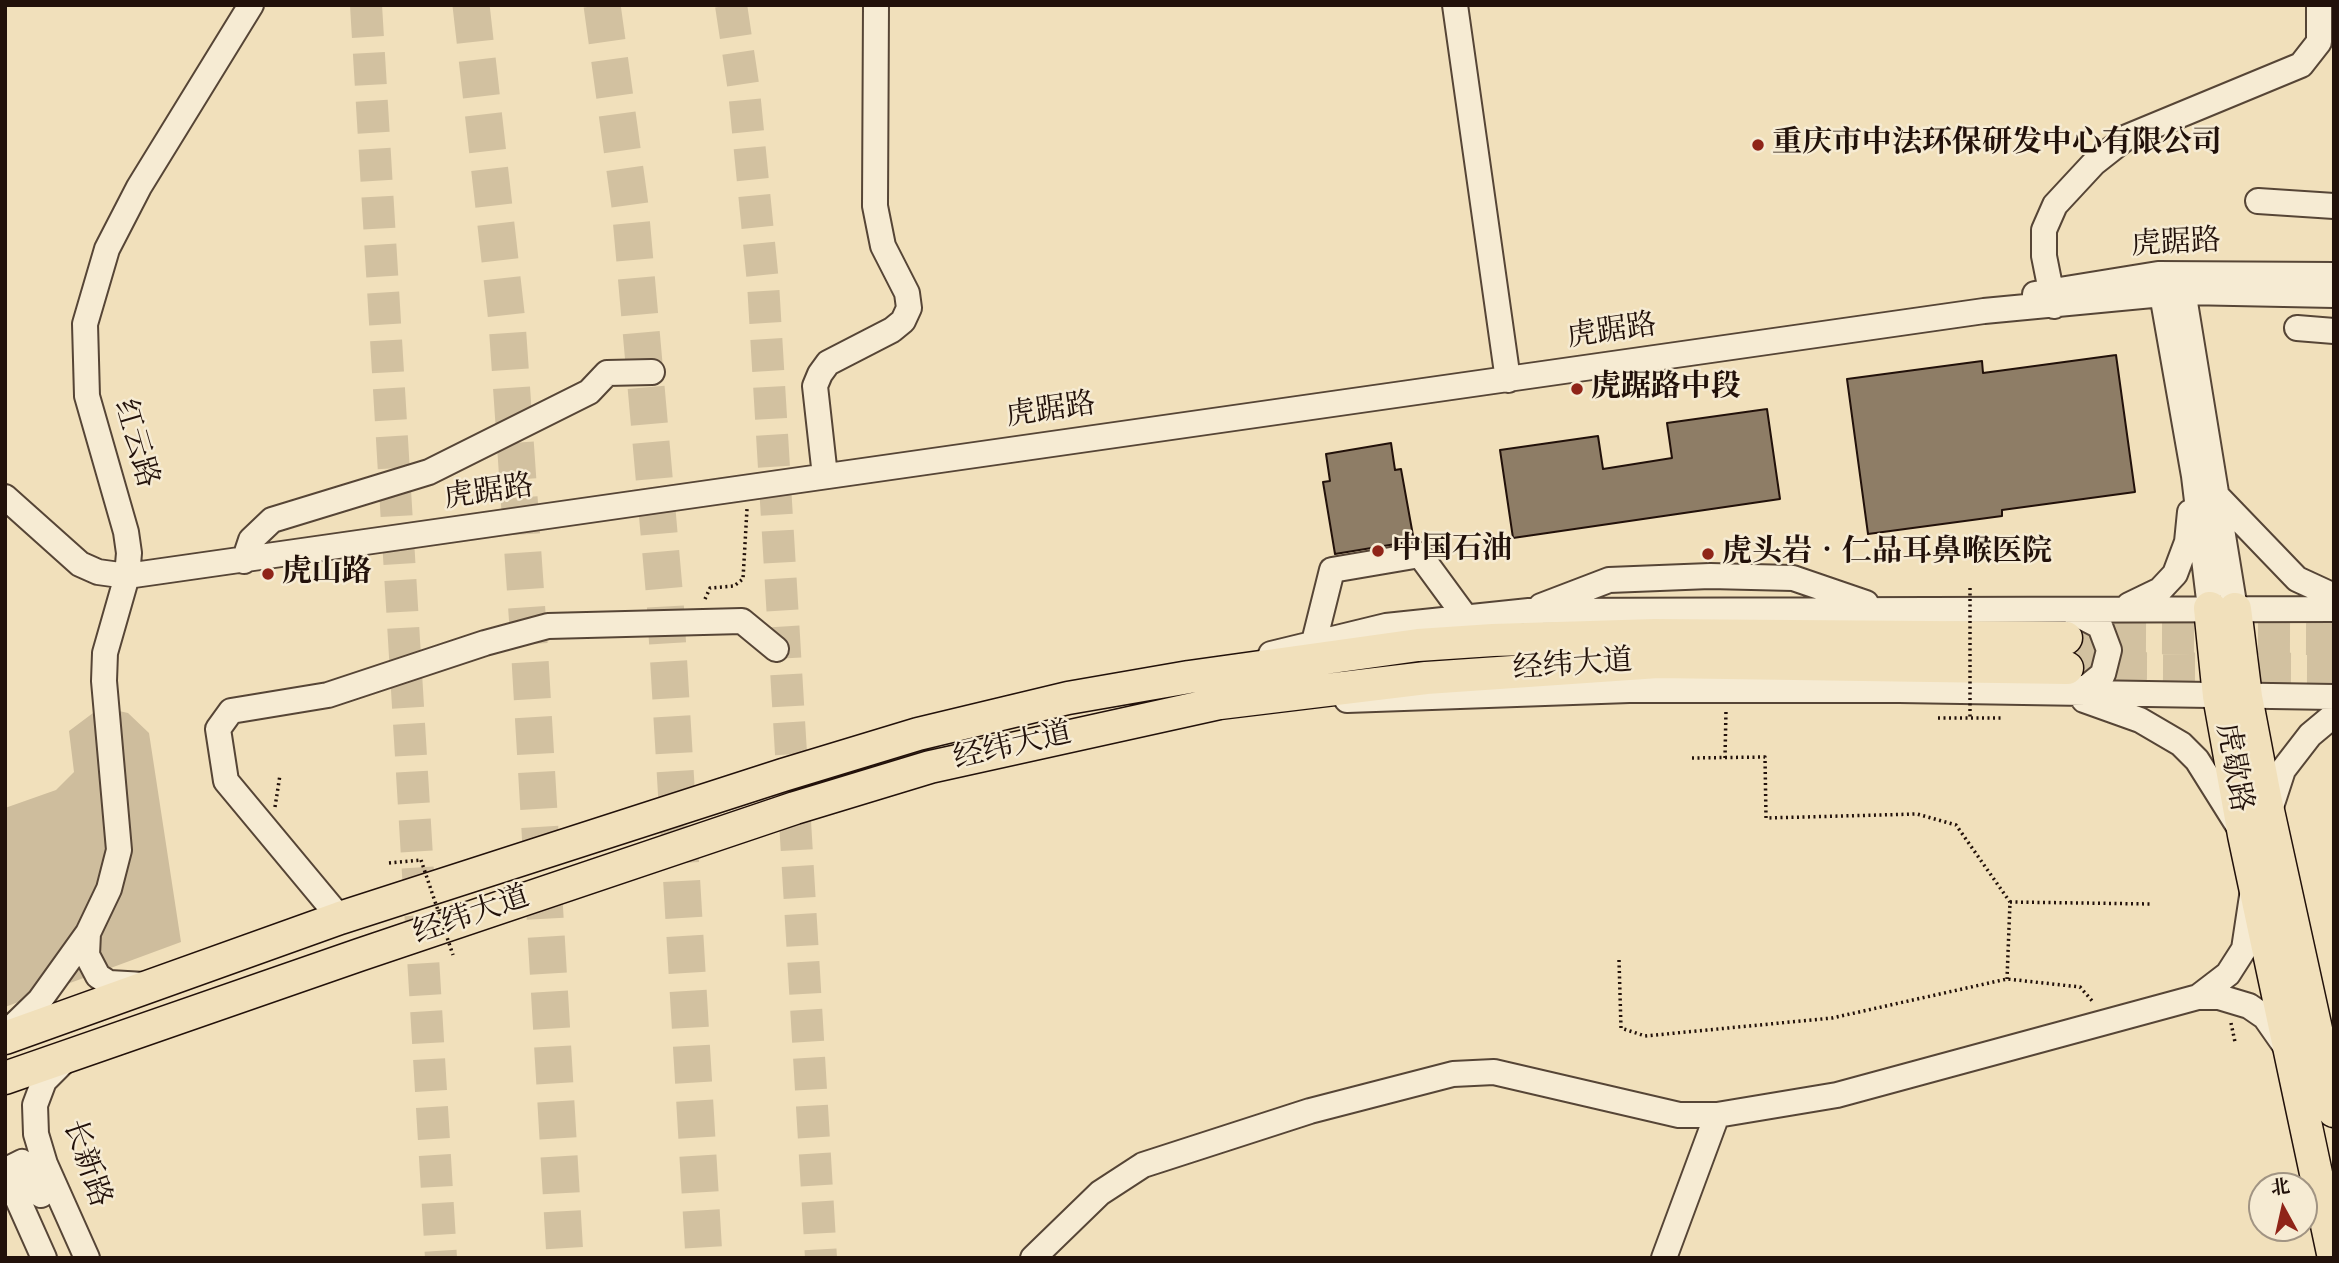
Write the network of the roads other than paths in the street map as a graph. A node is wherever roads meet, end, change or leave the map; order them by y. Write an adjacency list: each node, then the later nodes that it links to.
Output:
1 (251, 5): 20 (street, 红云路)
2 (876, 5): 15 (street)
3 (1455, 5): 14 (street)
4 (2319, 5): 10 (street)
5 (2258, 201): 6 (street)
6 (2334, 206)
7 (2334, 275): 8 (street, 虎踞路)
8 (2171, 283): 9 (street, 虎踞路); 10 (street, 虎踞路); 16 (street, 虎歇路); 18 (street, 虎歇路)
9 (2334, 295)
10 (2052, 298): 14 (street, 虎踞路)
11 (2297, 328): 12 (street)
12 (2334, 331)
13 (652, 372): 19 (street)
14 (1508, 380): 15 (street, 虎踞路)
15 (825, 476): 19 (street, 虎踞路)
16 (2194, 477): 23 (street, 虎歇路); 24 (street)
17 (5, 497): 20 (street)
18 (2219, 498): 21 (street); 23 (street, 虎歇路)
19 (244, 561): 20 (street, 虎踞路)
20 (127, 576): 39 (street, 红云路)
21 (2334, 596)
22 (1880, 608): 26 (street); 26 (street); 30 (street)
23 (2223, 608): 24 (street); 25 (street); 32 (main road, 虎歇路)
24 (2122, 609): 30 (street)
25 (2334, 609)
26 (1529, 611): 27 (street)
27 (1464, 615): 28 (street); 28 (street)
28 (1314, 642): 31 (street)
29 (776, 649): 38 (street)
30 (2067, 653): 31 (main road, 经纬大道); 32 (street); 36 (street); 43 (main road, 经纬大道)
31 (1189, 677): 38 (main road, 经纬大道)
32 (2233, 696): 33 (street); 35 (main road, 虎歇路); 36 (main road, 虎歇路)
33 (2334, 697)
34 (2334, 715): 35 (street)
35 (2269, 814): 46 (main road, 虎歇路)
36 (2244, 835): 37 (main road, 虎歇路)
37 (2255, 881): 41 (street); 44 (main road, 虎歇路)
38 (340, 918): 40 (main road, 经纬大道)
39 (88, 933): 40 (street); 42 (street, 红云路)
40 (153, 985): 42 (main road, 经纬大道)
41 (2198, 998): 44 (street); 47 (street)
42 (5, 1036)
43 (67, 1057): 45 (main road, 经纬大道); 51 (street, 长新路)
44 (2293, 1057): 54 (main road, 虎歇路)
45 (5, 1078)
46 (2333, 1107)
47 (1717, 1115): 52 (street); 53 (street)
48 (8, 1179): 49 (street); 50 (street)
49 (44, 1258)
50 (74, 1258)
51 (87, 1258)
52 (1033, 1258)
53 (1664, 1258)
54 (2334, 1258)

